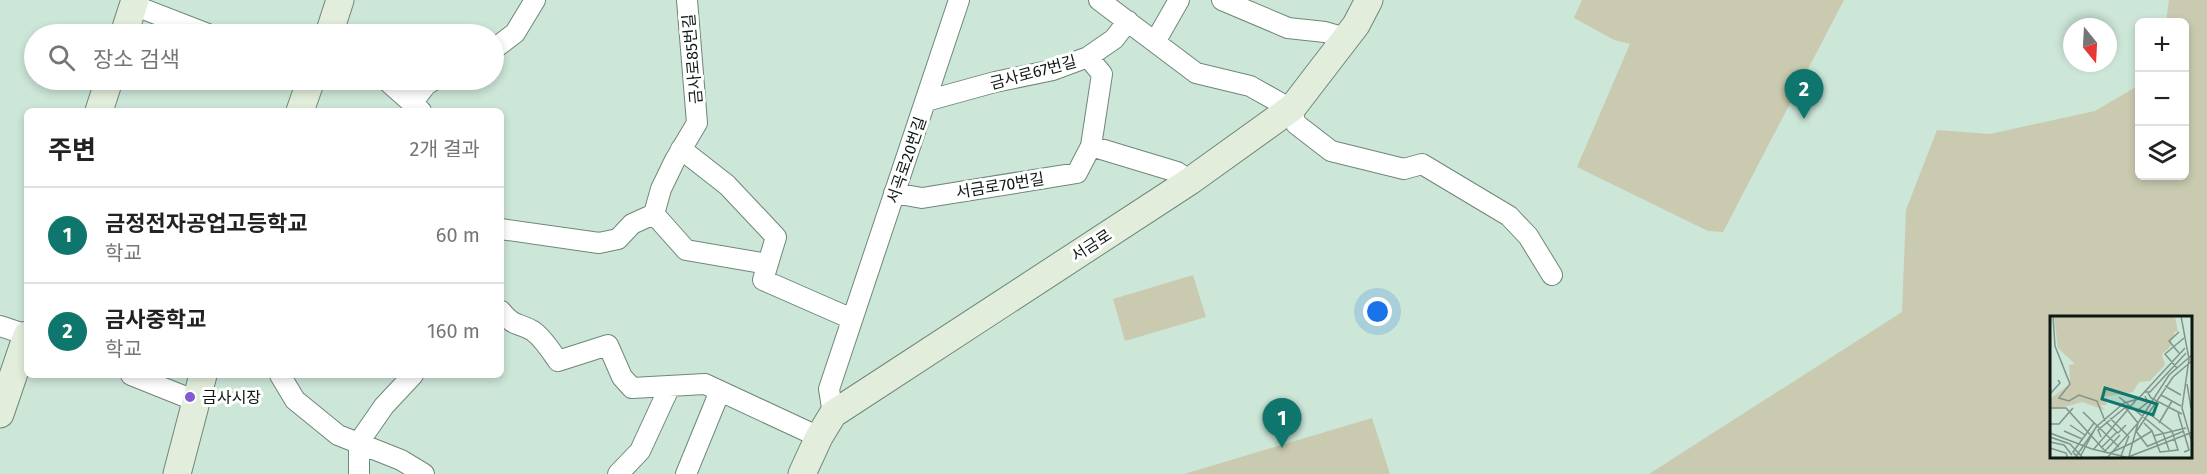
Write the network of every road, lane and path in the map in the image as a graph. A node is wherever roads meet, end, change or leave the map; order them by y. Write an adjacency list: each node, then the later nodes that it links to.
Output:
1 (340, 0): 13 (street)
2 (535, 0): 15 (street)
3 (687, 0): 28 (street, 금사로85번길)
4 (958, 0): 22 (street, 서곡로20번길)
5 (1098, 0): 10 (street)
6 (1179, 0): 16 (street)
7 (1222, 0): 14 (street)
8 (1369, 0): 14 (street, 서금로)
9 (128, 2): 11 (street); 12 (street)
10 (1128, 21): 16 (street); 17 (street, 금사로67번길)
11 (125, 24)
12 (183, 24)
13 (332, 24)
14 (1346, 38): 26 (street, 서금로)
15 (504, 41)
16 (1155, 42): 26 (street)
17 (1088, 57): 22 (street, 금사로67번길); 27 (street, 서금로70번길)
18 (106, 90): 24 (street)
19 (307, 90): 25 (street)
20 (397, 90): 23 (street)
21 (424, 90): 23 (street)
22 (927, 101): 30 (street, 서곡로20번길)
23 (416, 107)
24 (100, 108)
25 (301, 108)
26 (1291, 109): 29 (street, 서금로); 34 (street)
27 (1091, 146): 29 (street); 30 (street, 서금로70번길)
28 (681, 149): 31 (street, 금사로85번길); 33 (street)
29 (1190, 181): 48 (street, 서금로)
30 (894, 193): 36 (street, 서곡로20번길)
31 (654, 214): 32 (street); 33 (street)
32 (504, 229)
33 (766, 272): 36 (street)
34 (1552, 275)
35 (504, 315): 44 (street)
36 (852, 318): 48 (street, 서곡로20번길)
37 (0, 326): 38 (street)
38 (24, 334)
39 (24, 344): 47 (street)
40 (138, 378): 46 (street)
41 (202, 378): 46 (street)
42 (282, 378): 50 (street)
43 (410, 378): 50 (street)
44 (670, 386): 45 (street); 54 (street)
45 (720, 391): 49 (street); 55 (street)
46 (196, 401): 51 (street)
47 (0, 414)
48 (833, 414): 49 (street, 서금로)
49 (819, 437): 56 (street, 서금로)
50 (359, 442): 52 (street); 53 (street)
51 (177, 474)
52 (359, 474)
53 (424, 474)
54 (618, 474)
55 (686, 474)
56 (802, 474)

